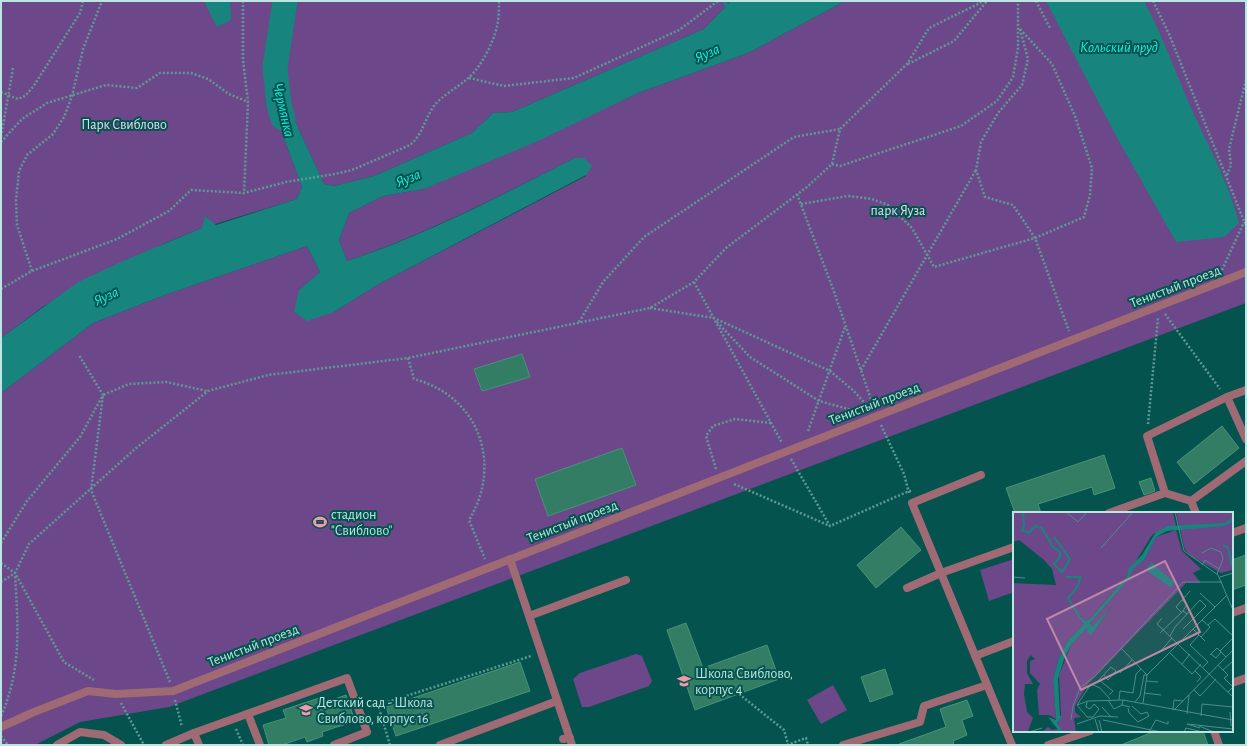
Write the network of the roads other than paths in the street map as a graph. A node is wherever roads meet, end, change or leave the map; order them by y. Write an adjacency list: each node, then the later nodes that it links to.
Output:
1 (1246, 272): 14 (street, Тенистый проезд)
2 (1246, 390): 3 (street)
3 (1226, 397): 4 (street); 7 (street)
4 (1246, 439)
5 (1246, 461): 8 (street)
6 (981, 475): 15 (street)
7 (1165, 493): 8 (street); 9 (street)
8 (1191, 501): 10 (street)
9 (1112, 512)
10 (1196, 512)
11 (1246, 528): 12 (street)
12 (1233, 533)
13 (1013, 547): 15 (street)
14 (510, 559): 20 (street); 28 (street, Тенистый проезд)
15 (941, 573): 17 (street); 22 (street)
16 (626, 580): 20 (street)
17 (907, 588)
18 (1246, 608): 19 (street)
19 (1233, 613)
20 (529, 616): 26 (street)
21 (1013, 641): 22 (street)
22 (975, 656): 25 (street)
23 (1246, 678): 24 (street)
24 (1233, 683)
25 (987, 685): 40 (street); 41 (street)
26 (557, 701): 32 (street); 39 (street)
27 (248, 714): 31 (street); 37 (street); 38 (street)
28 (1, 727)
29 (1087, 732): 42 (street)
30 (1214, 732): 43 (street)
31 (194, 733): 35 (street); 36 (street)
32 (568, 741)
33 (57, 745): 34 (street)
34 (121, 745)
35 (166, 745)
36 (199, 745)
37 (260, 745)
38 (334, 745)
39 (440, 745)
40 (843, 745)
41 (1012, 745)
42 (1048, 745)
43 (1219, 745)

